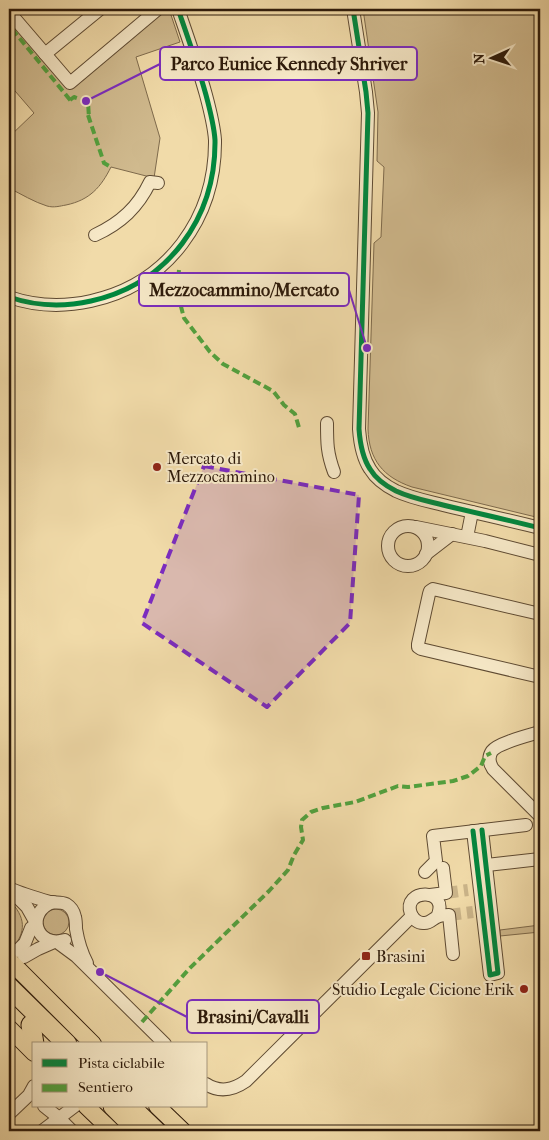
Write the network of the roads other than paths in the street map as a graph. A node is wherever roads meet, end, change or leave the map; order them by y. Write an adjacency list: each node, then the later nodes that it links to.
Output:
1 (100, 9): 6 (street)
2 (158, 9): 6 (street)
3 (178, 9): 9 (street)
4 (353, 9): 12 (street)
5 (11, 12): 6 (street)
6 (45, 54)
7 (158, 183): 8 (street)
8 (95, 235)
9 (9, 298)
10 (326, 423): 11 (street)
11 (334, 472)
12 (472, 512): 14 (street); 16 (street)
13 (416, 527): 15 (street); 17 (street); 17 (street)
14 (540, 528)
15 (452, 534): 16 (street); 17 (street)
16 (467, 537): 18 (street)
17 (426, 554)
18 (540, 555)
19 (540, 614): 20 (street)
20 (540, 677)
21 (540, 732): 22 (street)
22 (540, 816)
23 (526, 825): 24 (street)
24 (478, 831): 26 (street); 28 (street)
25 (540, 858): 26 (street)
26 (482, 865): 31 (street); 31 (street)
27 (443, 868): 29 (street)
28 (425, 872)
29 (430, 895): 32 (street); 33 (street)
30 (53, 902): 34 (street); 34 (street); 35 (street)
31 (482, 911): 36 (street)
32 (412, 916): 33 (street); 50 (street)
33 (443, 916): 38 (street)
34 (36, 923): 37 (street); 39 (street)
35 (76, 925): 37 (street); 40 (street)
36 (490, 939)
37 (55, 942): 39 (street); 40 (street)
38 (453, 954)
39 (17, 956): 47 (main road)
40 (92, 971): 48 (street)
41 (9, 986): 46 (highway)
42 (9, 1004): 44 (highway)
43 (9, 1028): 49 (main road)
44 (32, 1035): 45 (highway)
45 (46, 1042)
46 (65, 1042)
47 (91, 1042)
48 (163, 1042)
49 (32, 1052)
50 (208, 1085)
51 (32, 1093): 58 (street)
52 (46, 1108): 59 (street)
53 (74, 1108): 59 (street)
54 (88, 1108): 60 (main road)
55 (115, 1108): 62 (highway)
56 (132, 1108): 63 (highway)
57 (159, 1108): 64 (main road)
58 (9, 1114)
59 (64, 1126): 61 (street)
60 (107, 1129)
61 (42, 1131)
62 (138, 1131)
63 (156, 1131)
64 (183, 1131)

